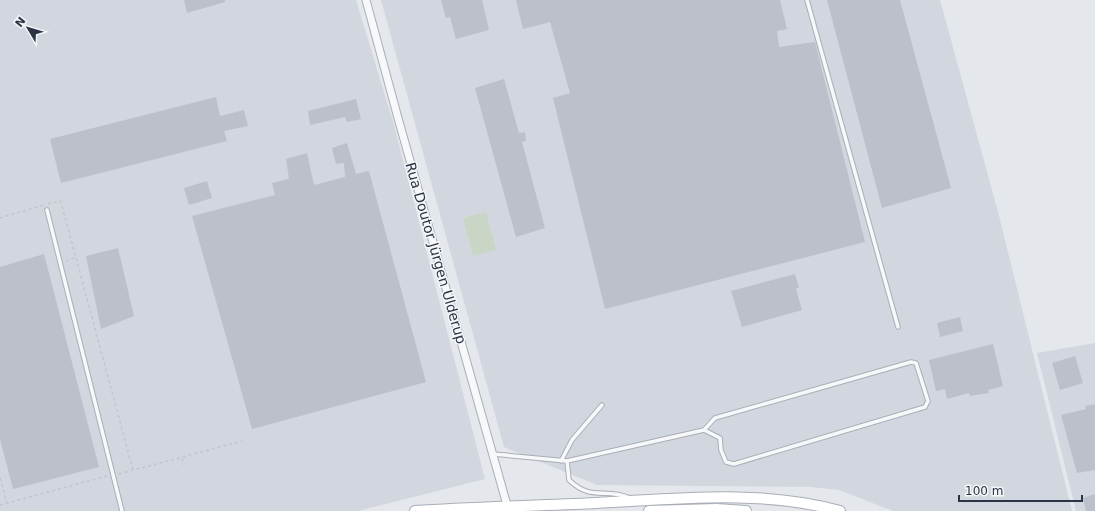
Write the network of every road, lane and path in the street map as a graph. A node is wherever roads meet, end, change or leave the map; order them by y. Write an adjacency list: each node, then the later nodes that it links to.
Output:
1 (366, 0): 11 (street, Rua Doutor Jürgen Ulderup)
2 (807, 0): 7 (lane)
3 (47, 210): 6 (lane)
4 (0, 218): 5 (path)
5 (76, 257): 6 (path); 16 (path)
6 (60, 263): 17 (lane)
7 (898, 327)
8 (602, 405): 13 (lane)
9 (704, 430): 9 (lane); 14 (lane)
10 (242, 441): 12 (path)
11 (494, 454): 13 (lane); 22 (street, Rua Doutor Jürgen Ulderup)
12 (182, 458): 15 (path); 16 (path)
13 (562, 461): 14 (lane)
14 (567, 461): 19 (lane)
15 (184, 465)
16 (133, 470): 17 (path)
17 (112, 475): 20 (path); 23 (lane)
18 (0, 478): 20 (path)
19 (634, 500): 22 (main road); 27 (main road)
20 (7, 503): 21 (path)
21 (0, 505)
22 (508, 508): 24 (main road)
23 (122, 511)
24 (415, 511)
25 (649, 511): 26 (main road)
26 (746, 511)
27 (840, 511)

